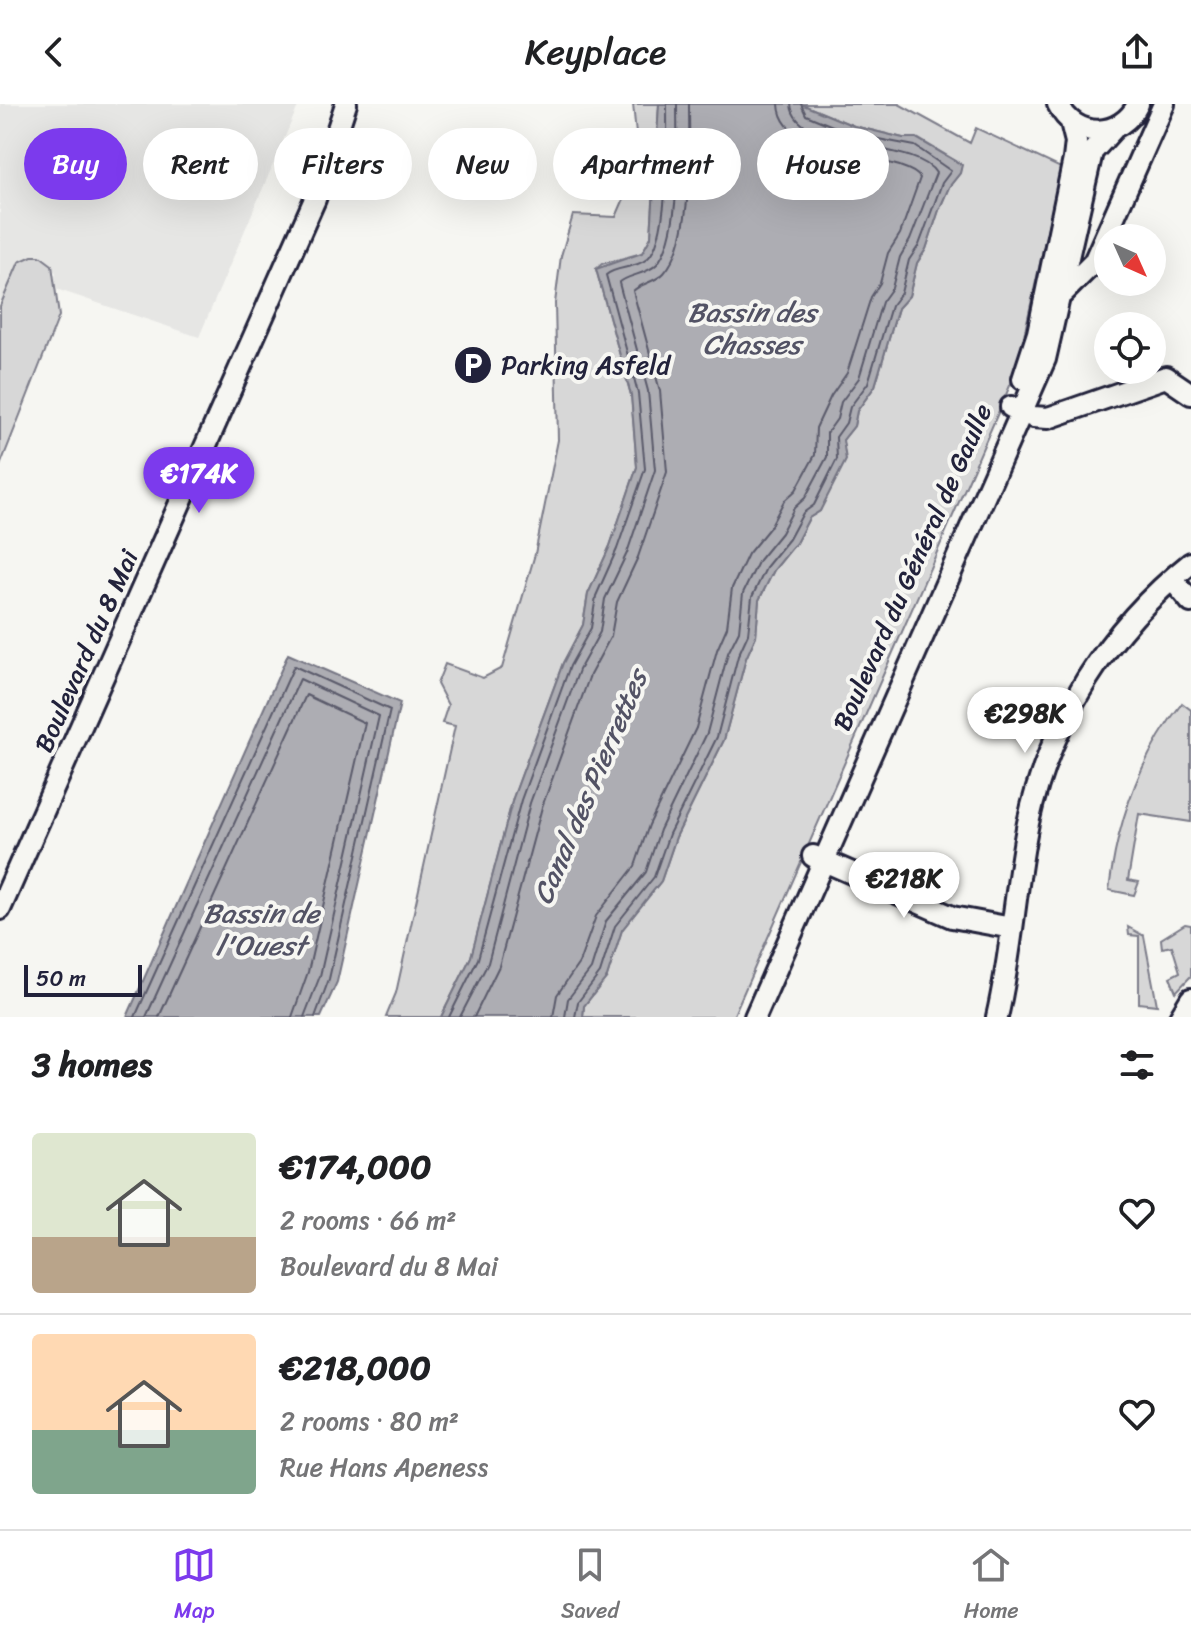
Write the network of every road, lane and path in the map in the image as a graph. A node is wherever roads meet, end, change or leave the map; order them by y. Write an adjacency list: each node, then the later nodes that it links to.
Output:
1 (346, 104): 14 (street, Boulevard du 8 Mai)
2 (1058, 104): 5 (street)
3 (1138, 104): 6 (street, Boulevard du Général de Gaulle)
4 (1164, 104): 7 (street)
5 (1071, 122): 6 (street); 9 (street, Boulevard du Général de Gaulle)
6 (1113, 129): 7 (street, Boulevard du Général de Gaulle)
7 (1062, 294): 9 (street, Boulevard du Général de Gaulle)
8 (1188, 385): 9 (street)
9 (1017, 410): 13 (street, Boulevard du Général de Gaulle)
10 (1191, 563): 11 (street)
11 (1172, 579): 12 (street); 15 (street)
12 (1191, 602)
13 (819, 858): 15 (street); 17 (street, Boulevard du Général de Gaulle); 18 (street, Boulevard du Général de Gaulle)
14 (0, 909)
15 (1012, 928): 19 (street)
16 (1191, 999): 20 (street)
17 (742, 1017)
18 (755, 1017)
19 (997, 1017)
20 (1180, 1017)

